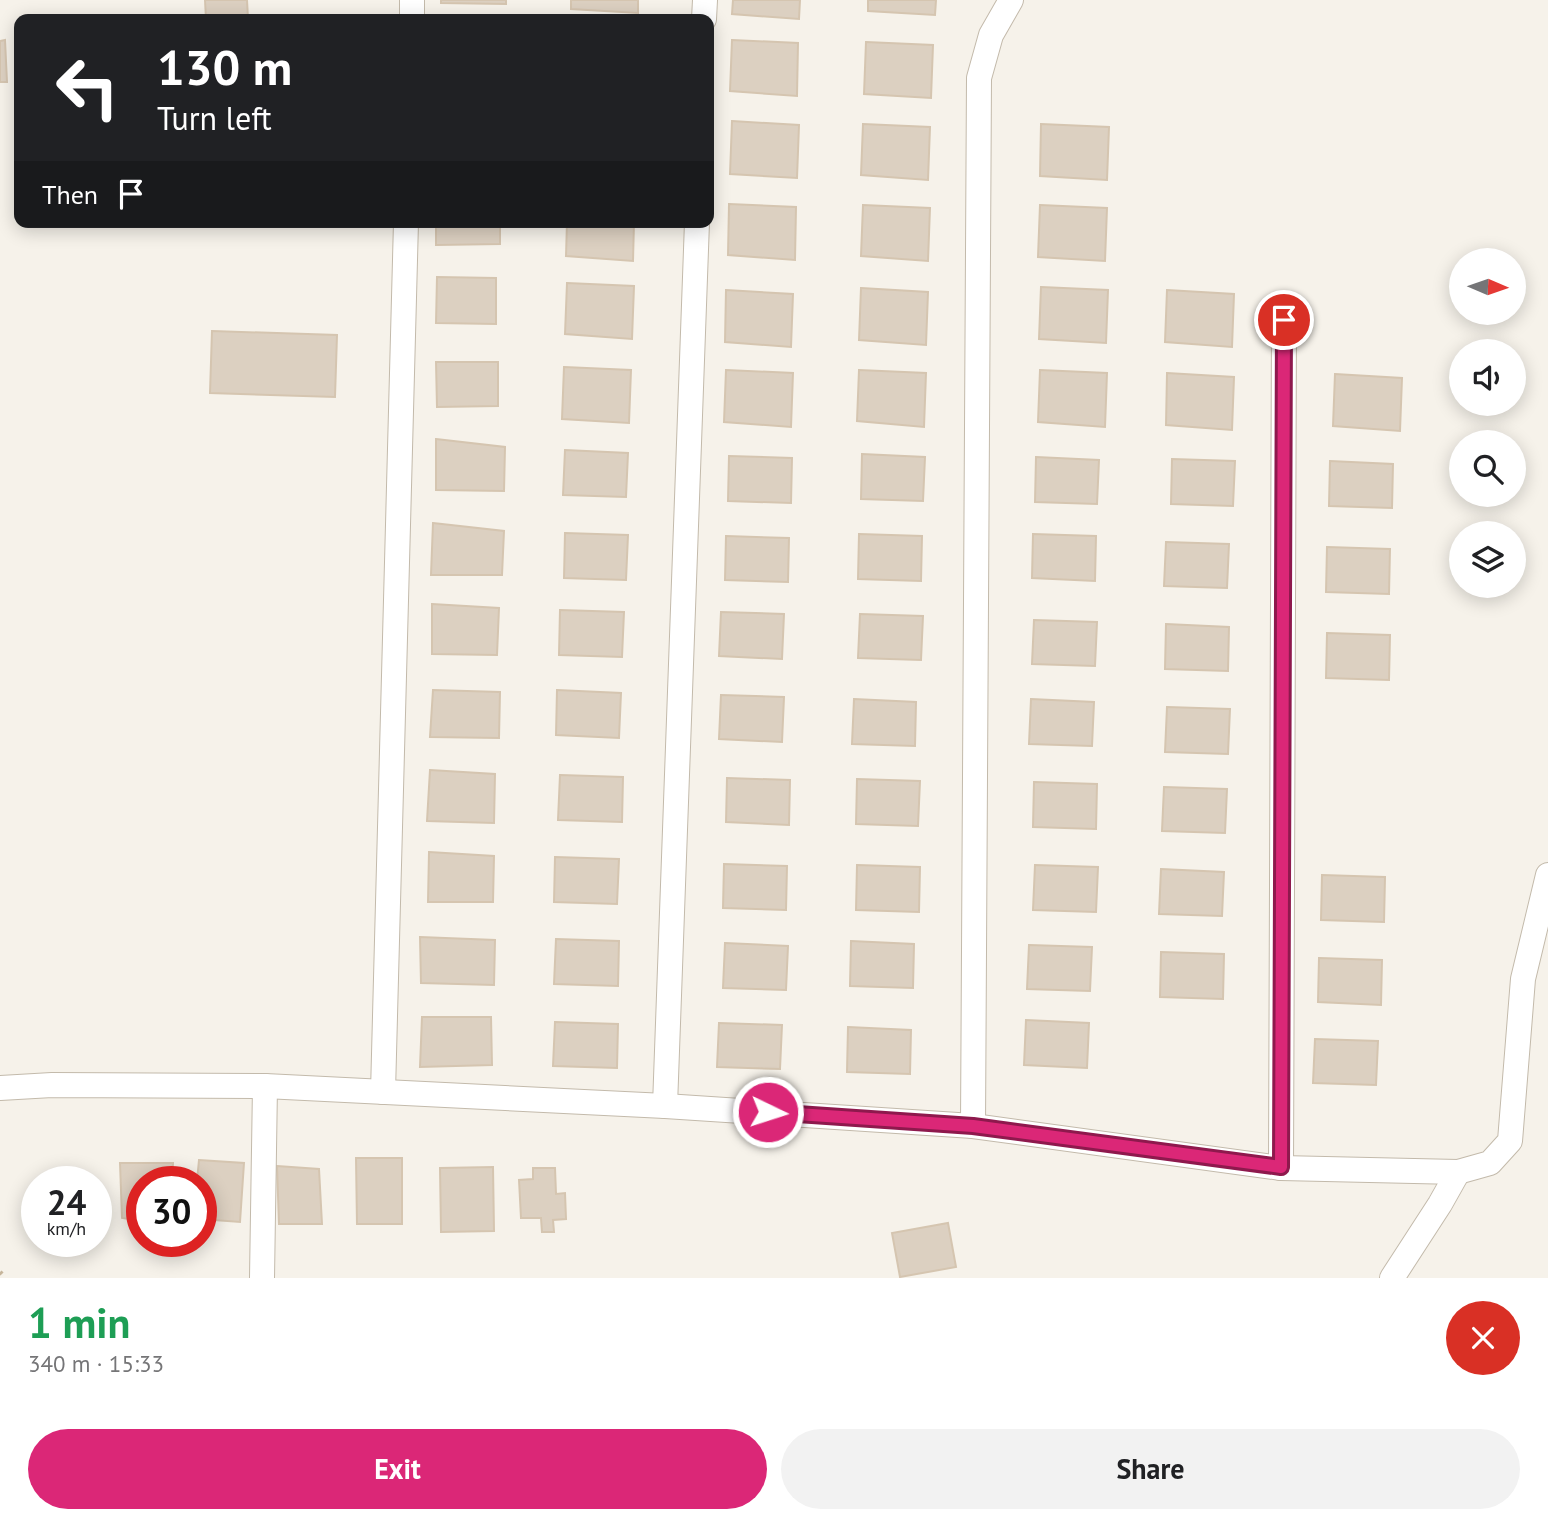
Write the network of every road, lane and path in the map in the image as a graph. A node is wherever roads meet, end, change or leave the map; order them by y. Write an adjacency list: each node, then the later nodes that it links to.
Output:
1 (1011, 0): 10 (street)
2 (406, 228): 8 (street)
3 (697, 228): 9 (street)
4 (1284, 320): 11 (street)
5 (1548, 875): 12 (street)
6 (265, 1086): 7 (street); 8 (street); 13 (street)
7 (0, 1088)
8 (383, 1092): 9 (street)
9 (665, 1105): 10 (street)
10 (973, 1126): 11 (street)
11 (1281, 1167): 12 (street)
12 (1458, 1172): 14 (street)
13 (262, 1278)
14 (1392, 1278)

